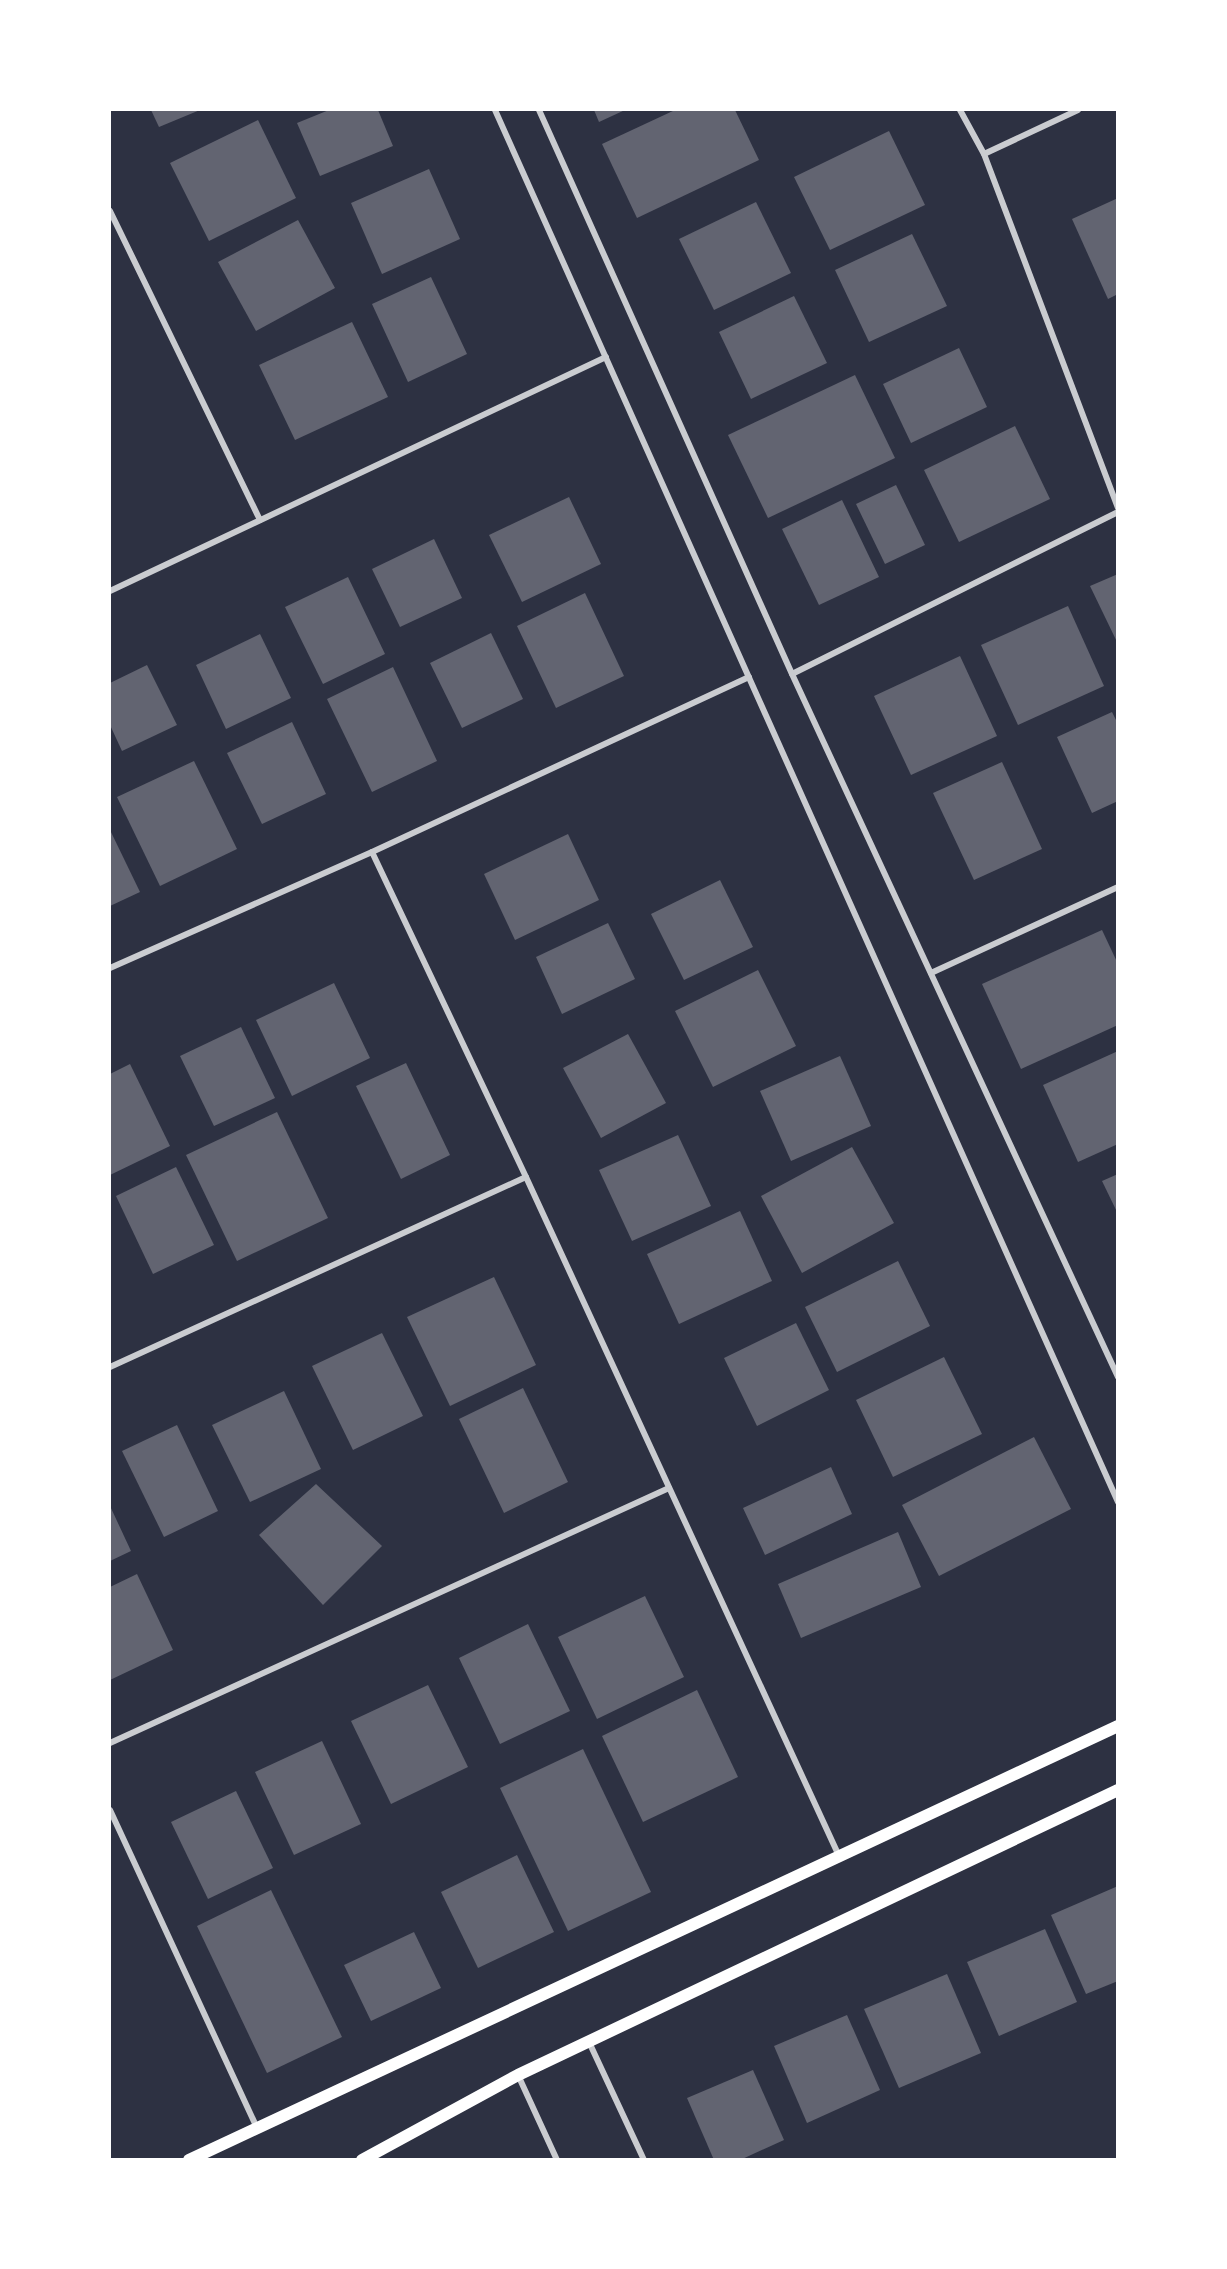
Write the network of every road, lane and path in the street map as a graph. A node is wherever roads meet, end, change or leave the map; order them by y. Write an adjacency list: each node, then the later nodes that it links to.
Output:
1 (495, 110): 7 (street)
2 (539, 110): 11 (street)
3 (960, 110): 5 (street)
4 (1078, 110): 5 (street)
5 (984, 154): 8 (street)
6 (110, 211): 9 (street)
7 (606, 357): 9 (street); 12 (street)
8 (1118, 510): 11 (street)
9 (260, 520): 10 (street)
10 (110, 591)
11 (792, 674): 16 (street)
12 (749, 677): 13 (street); 21 (street)
13 (372, 852): 15 (street); 17 (street)
14 (1118, 887): 16 (street)
15 (110, 968)
16 (931, 973): 19 (street)
17 (526, 1177): 18 (street); 20 (street)
18 (110, 1367)
19 (1118, 1377)
20 (669, 1488): 23 (street); 26 (street)
21 (1118, 1502)
22 (1118, 1726): 26 (main road)
23 (110, 1743)
24 (1118, 1790): 27 (main road)
25 (110, 1810): 29 (street)
26 (839, 1856): 29 (main road)
27 (589, 2042): 28 (main road); 33 (street)
28 (518, 2075): 31 (main road); 32 (street)
29 (257, 2128): 30 (main road)
30 (189, 2160)
31 (362, 2160)
32 (557, 2160)
33 (644, 2160)

